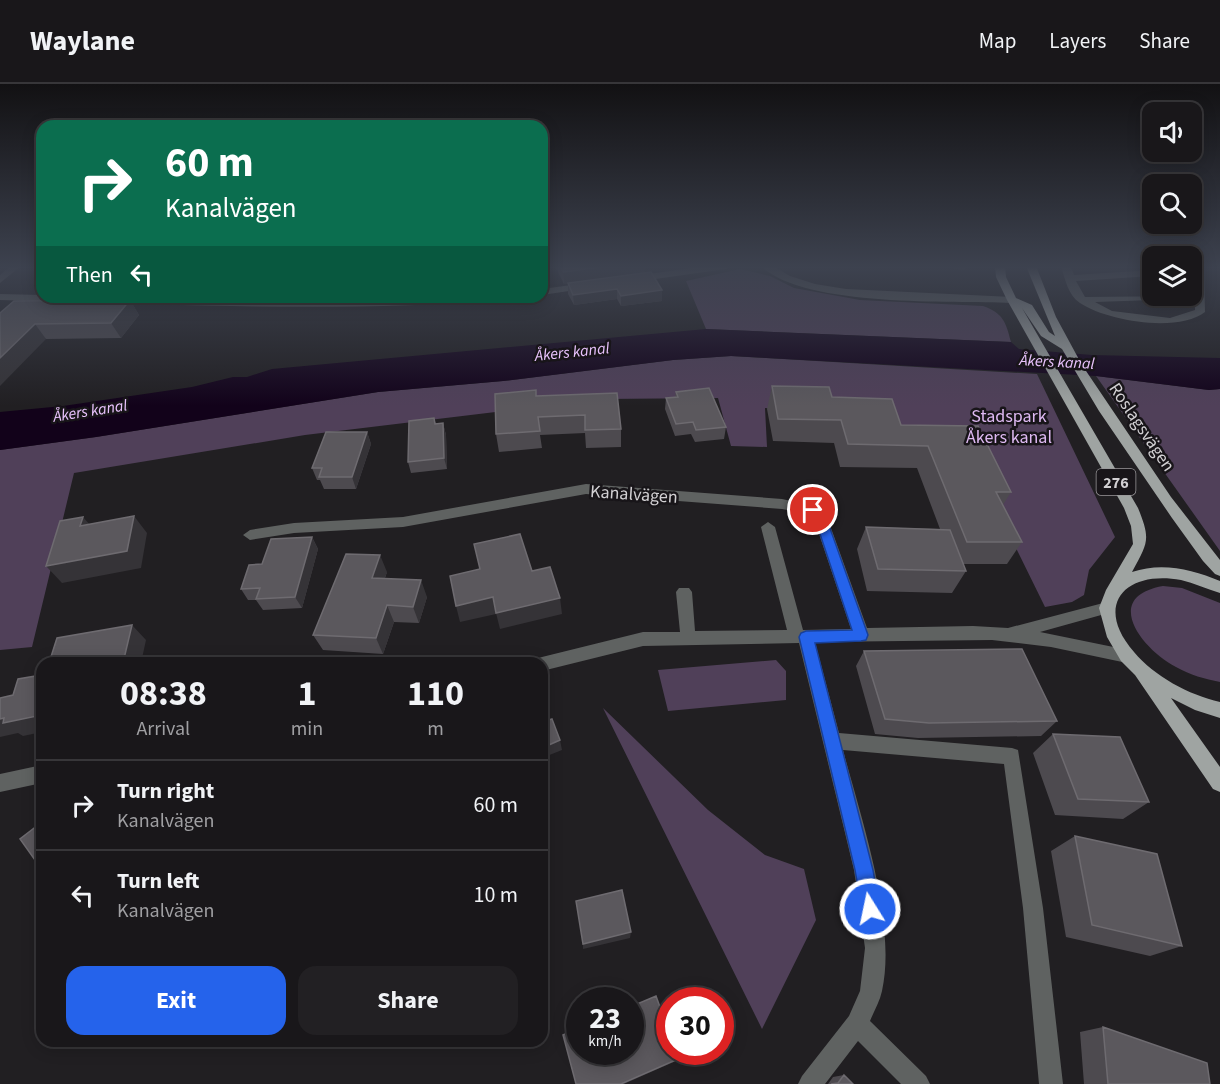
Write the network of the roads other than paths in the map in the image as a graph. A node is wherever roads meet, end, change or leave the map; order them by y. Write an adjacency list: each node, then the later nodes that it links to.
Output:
1 (1019, 313): 11 (main road, 276)
2 (1032, 313): 6 (main road)
3 (1048, 313): 6 (main road, Roslagsvägen / 276)
4 (1107, 313): 5 (street)
5 (1198, 313)
6 (1064, 346): 9 (main road, Roslagsvägen / 276)
7 (768, 527): 16 (street)
8 (250, 535): 15 (street, Kanalvägen)
9 (1220, 570)
10 (1220, 587): 11 (main road)
11 (1114, 590): 13 (main road, 276)
12 (684, 592): 17 (street)
13 (1107, 608): 14 (street); 18 (main road)
14 (1009, 634): 15 (street); 18 (street)
15 (861, 635): 16 (street)
16 (801, 637): 17 (street); 22 (street)
17 (688, 638): 19 (street)
18 (1127, 656): 20 (main road)
19 (548, 663)
20 (1141, 670): 21 (main road); 25 (main road)
21 (1220, 710)
22 (832, 741): 26 (street); 29 (street)
23 (36, 775): 24 (street)
24 (0, 783)
25 (1220, 783)
26 (857, 1024): 27 (street); 28 (street)
27 (810, 1084)
28 (918, 1084)
29 (1051, 1084)

